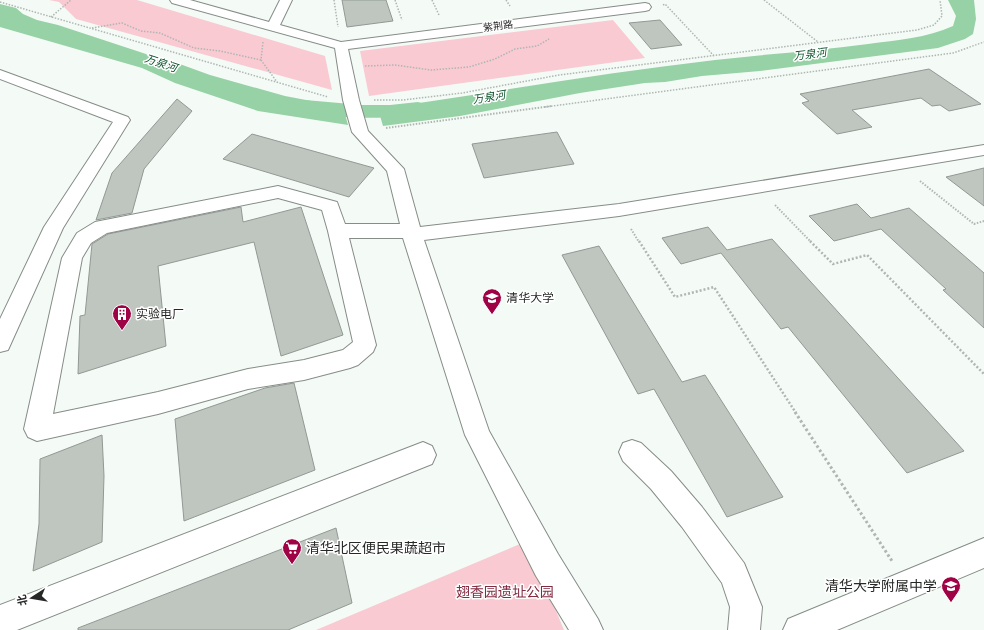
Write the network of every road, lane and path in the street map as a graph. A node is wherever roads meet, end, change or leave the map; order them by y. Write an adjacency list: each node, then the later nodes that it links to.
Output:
1 (71, 0): 9 (path)
2 (176, 0): 10 (street)
3 (286, 0): 10 (street)
4 (334, 0): 15 (path)
5 (764, 0): 13 (path)
6 (940, 0): 13 (path)
7 (0, 2): 9 (path)
8 (641, 3): 15 (street, 紫荆路); 16 (path)
9 (50, 17): 11 (path)
10 (268, 25): 15 (street); 17 (path)
11 (91, 28): 17 (path); 20 (path)
12 (555, 36): 18 (path)
13 (818, 42): 16 (path)
14 (984, 42): 22 (path)
15 (341, 46): 18 (street)
16 (714, 56): 21 (path)
17 (262, 60): 20 (path)
18 (345, 66): 21 (street)
19 (0, 74): 30 (street)
20 (277, 82): 21 (path)
21 (351, 100): 22 (street)
22 (360, 132): 29 (street)
23 (984, 150): 24 (street)
24 (900, 164): 25 (street); 27 (path)
25 (758, 188): 26 (street); 31 (path)
26 (619, 210): 29 (street); 35 (path)
27 (984, 221)
28 (338, 231): 28 (street); 29 (street)
29 (411, 233): 37 (street)
30 (0, 343)
31 (984, 374)
32 (632, 452): 38 (street)
33 (423, 455): 36 (street)
34 (984, 553): 35 (street)
35 (908, 585): 39 (street)
36 (0, 621)
37 (587, 630)
38 (744, 630)
39 (799, 630)

